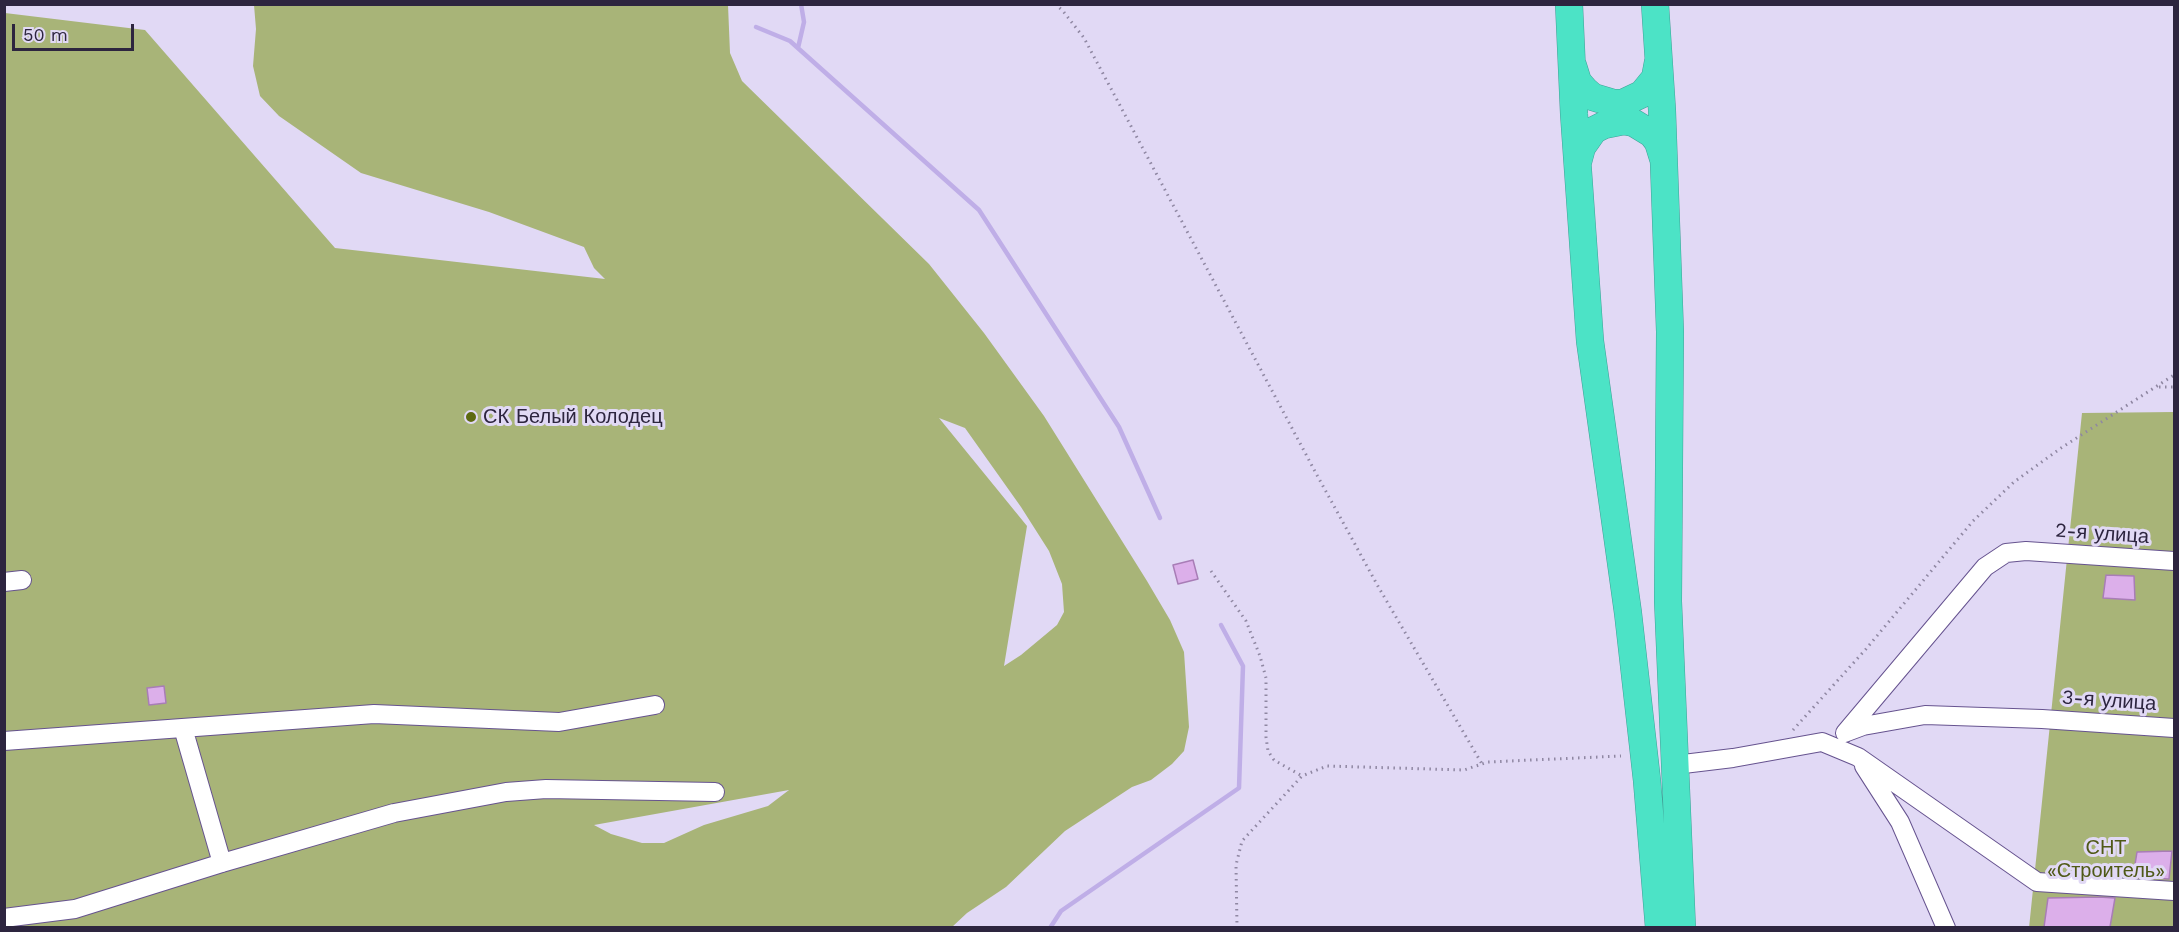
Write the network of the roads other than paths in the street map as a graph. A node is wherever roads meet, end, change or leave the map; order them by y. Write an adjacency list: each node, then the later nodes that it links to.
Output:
1 (1569, 4): 4 (highway)
2 (1655, 4): 3 (highway)
3 (1658, 57): 4 (highway); 5 (highway)
4 (1572, 62): 6 (highway)
5 (1664, 162): 6 (highway); 15 (highway)
6 (1578, 167): 20 (highway)
7 (2175, 561): 11 (street, 2-я улица)
8 (655, 705): 9 (street)
9 (183, 728): 12 (street); 17 (street)
10 (2175, 728): 11 (street, 3-я улица)
11 (1845, 733): 13 (street, 3-я улица)
12 (4, 741)
13 (1822, 742): 14 (street); 15 (street, 3-я улица)
14 (1858, 757): 18 (street); 22 (street)
15 (1675, 765): 21 (highway)
16 (715, 792): 17 (street)
17 (222, 863): 19 (street)
18 (2175, 891)
19 (4, 918)
20 (1659, 927)
21 (1682, 927)
22 (1946, 927)

